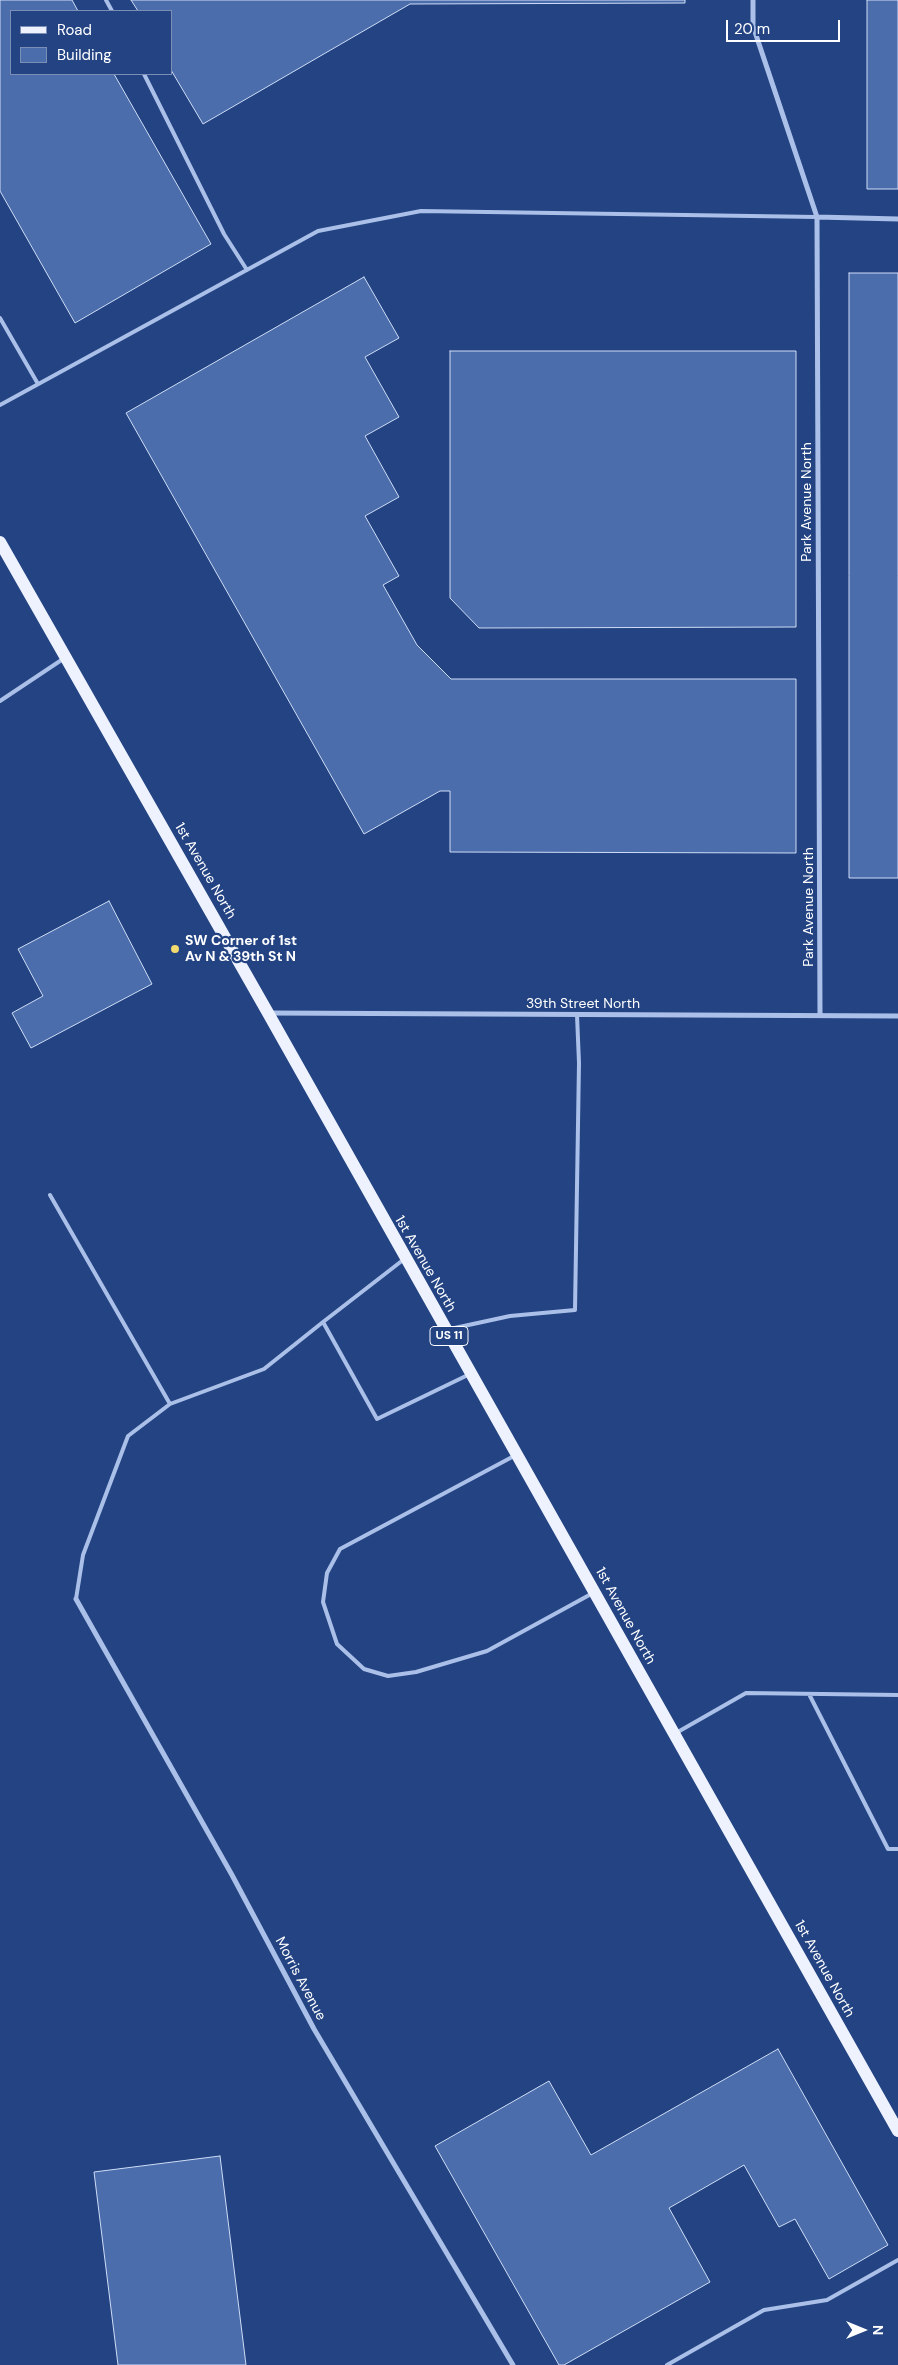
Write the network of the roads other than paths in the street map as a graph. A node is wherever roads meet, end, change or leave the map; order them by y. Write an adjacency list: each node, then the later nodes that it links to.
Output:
1 (753, 0): 3 (street, Park Avenue North)
2 (144, 75): 5 (lane)
3 (817, 218): 4 (street); 5 (lane); 14 (street, Park Avenue North)
4 (898, 219)
5 (247, 270): 7 (lane)
6 (0, 318): 7 (lane)
7 (38, 384): 8 (lane)
8 (0, 405)
9 (0, 542): 10 (main road, 1st Avenue North / US 11)
10 (65, 657): 11 (lane); 12 (main road, 1st Avenue North / US 11)
11 (0, 701)
12 (268, 1013): 13 (street, 39th Street North); 17 (main road, 1st Avenue North / US 11)
13 (577, 1015): 14 (street, 39th Street North); 19 (lane)
14 (820, 1015): 15 (street, 39th Street North)
15 (898, 1016)
16 (50, 1195): 21 (lane)
17 (405, 1258): 18 (lane); 19 (main road, 1st Avenue North / US 11)
18 (323, 1322): 20 (lane); 21 (lane)
19 (446, 1330): 20 (main road, 1st Avenue North / US 11)
20 (470, 1374): 22 (main road, 1st Avenue North / US 11)
21 (170, 1404): 24 (lane)
22 (516, 1455): 23 (main road, 1st Avenue North / US 11); 23 (lane)
23 (594, 1592): 27 (main road, 1st Avenue North / US 11)
24 (76, 1599): 31 (street, Morris Avenue)
25 (809, 1694): 26 (lane); 27 (lane); 28 (lane)
26 (898, 1695)
27 (674, 1734): 29 (main road, 1st Avenue North / US 11)
28 (898, 1849)
29 (898, 2131)
30 (898, 2260): 32 (lane)
31 (513, 2365)
32 (667, 2365)

